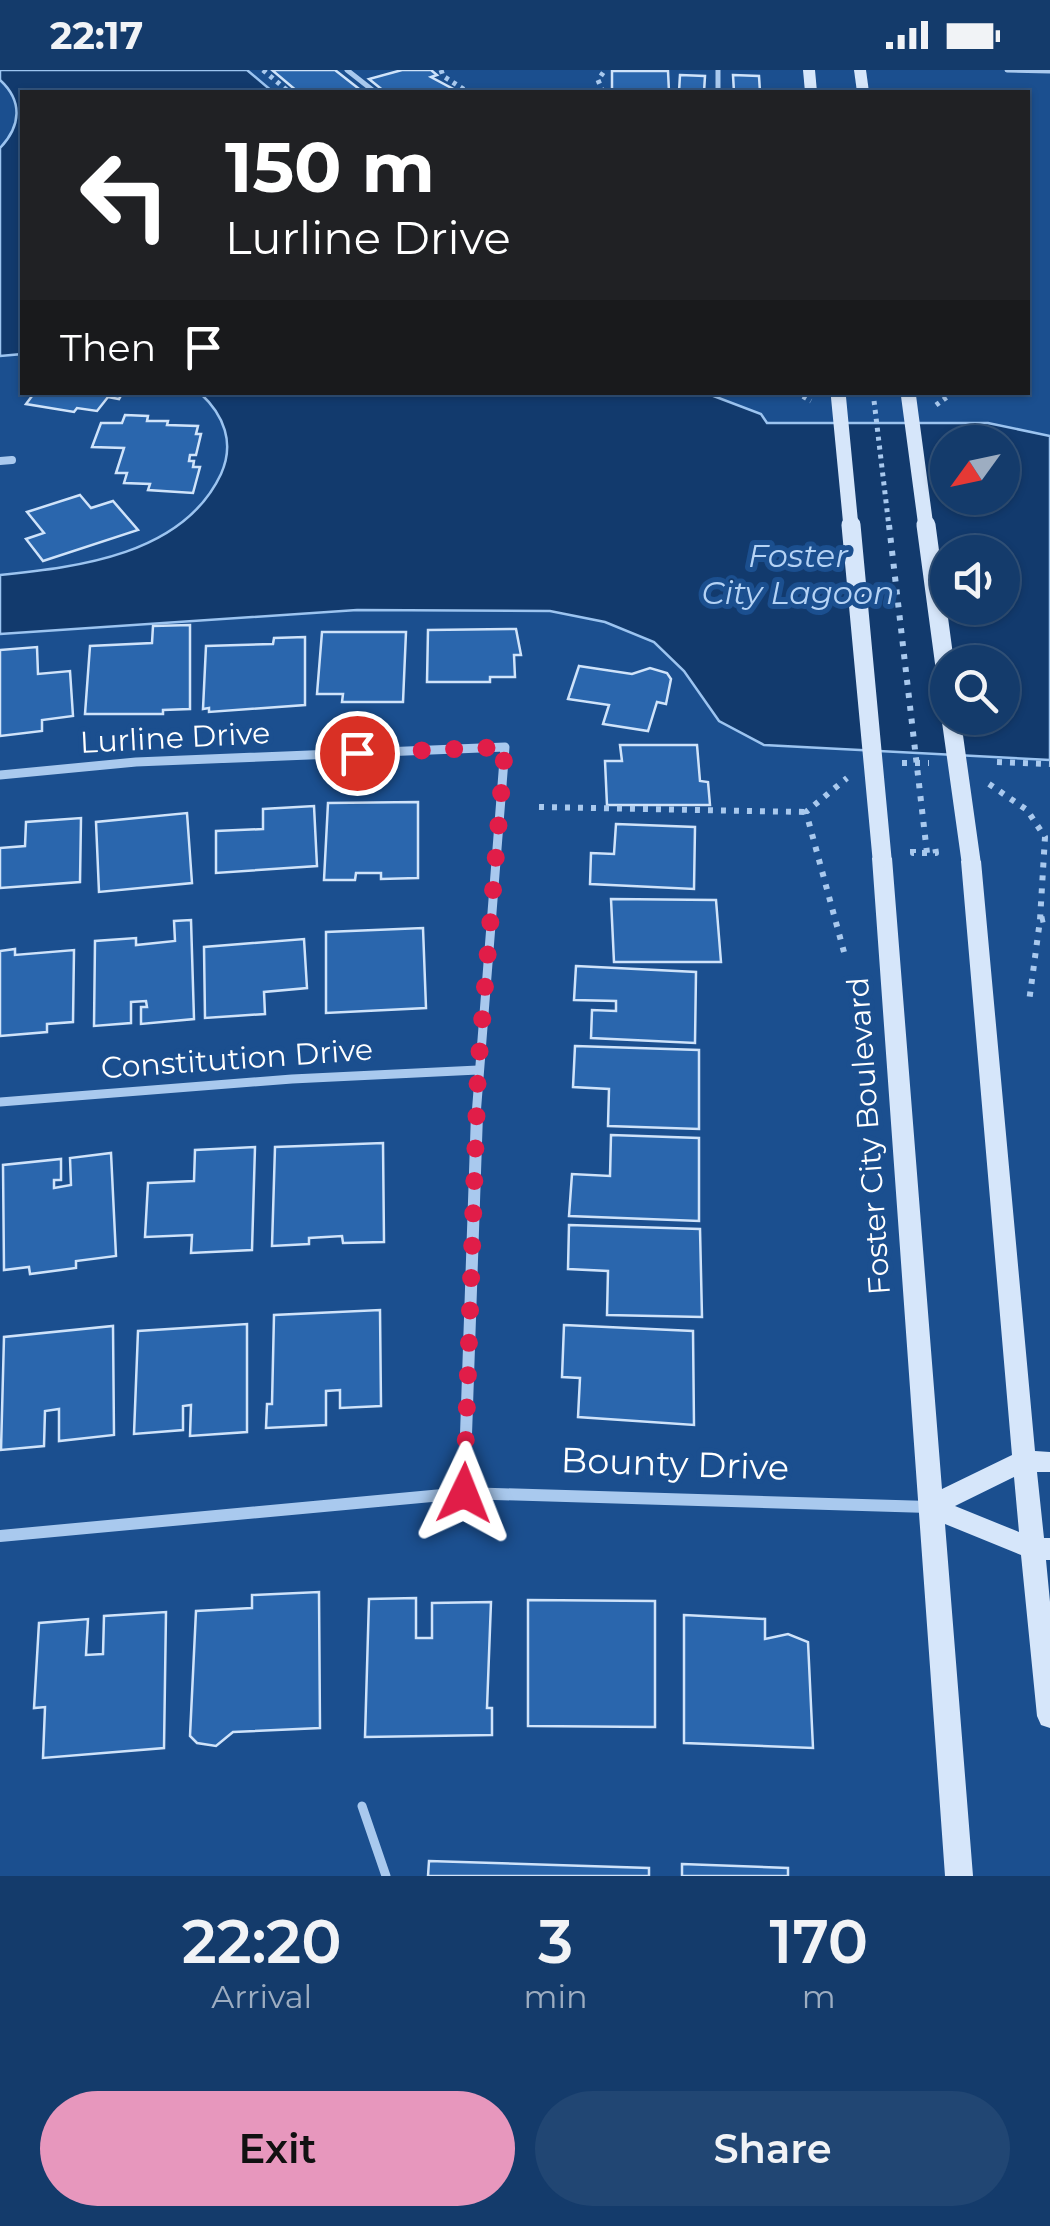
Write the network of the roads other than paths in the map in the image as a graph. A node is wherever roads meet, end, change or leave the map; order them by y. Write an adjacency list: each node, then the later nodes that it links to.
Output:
1 (347, 70): 4 (lane)
2 (1007, 70): 3 (lane)
3 (1050, 71)
4 (372, 90)
5 (838, 395): 17 (main road, Foster City Boulevard, bridge)
6 (908, 395): 9 (main road, bridge)
7 (12, 460): 8 (street)
8 (0, 461)
9 (942, 645)
10 (953, 735): 14 (main road, bridge)
11 (0, 775): 12 (street, Lurline Drive)
12 (478, 1070): 13 (street, Constitution Drive); 16 (street, Lurline Drive)
13 (0, 1102)
14 (1024, 1461): 15 (main road, Bounty Drive); 17 (main road, Bounty Drive); 19 (main road)
15 (1050, 1462)
16 (464, 1493): 17 (street, Bounty Drive); 18 (street, Bounty Drive)
17 (929, 1507): 19 (main road, Bounty Drive); 23 (main road, Foster City Boulevard)
18 (0, 1536)
19 (1040, 1549): 20 (main road)
20 (1050, 1716)
21 (362, 1806): 22 (lane)
22 (386, 1876)
23 (959, 1876)

